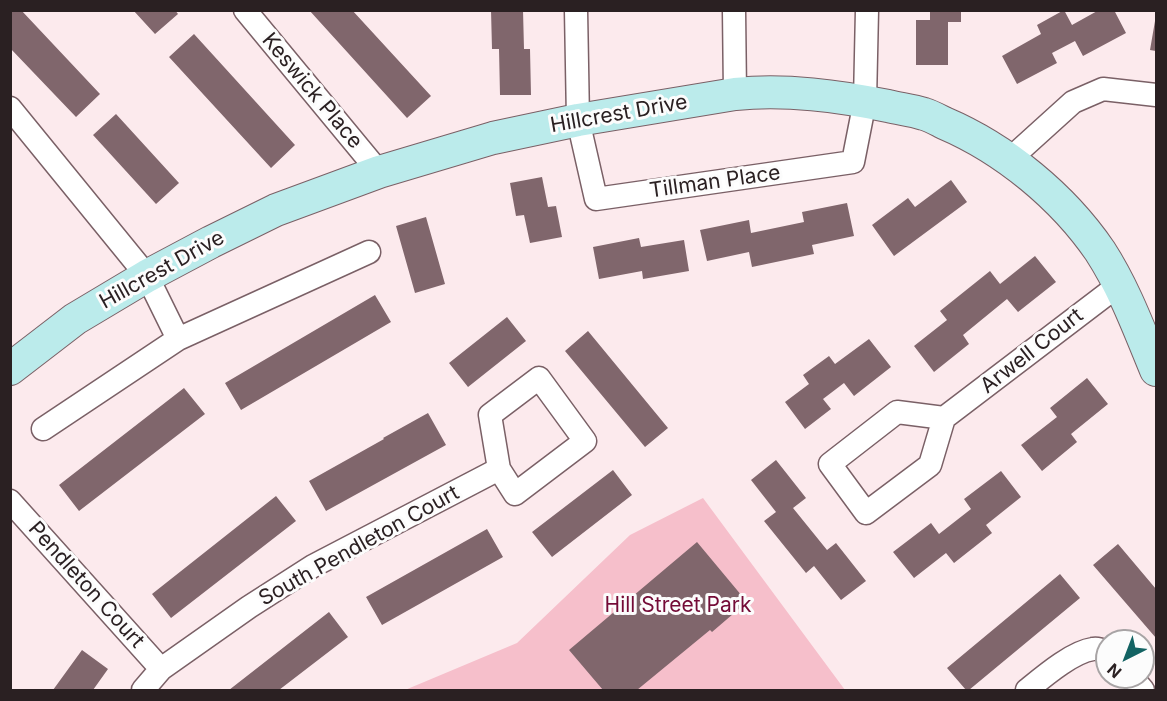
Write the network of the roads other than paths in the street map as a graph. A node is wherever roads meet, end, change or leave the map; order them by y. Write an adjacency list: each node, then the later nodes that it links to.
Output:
1 (245, 10): 11 (street, Keswick Place)
2 (576, 10): 9 (street)
3 (734, 10): 5 (street)
4 (867, 10): 7 (street)
5 (735, 94): 7 (street, Hillcrest Drive); 9 (street, Hillcrest Drive)
6 (1156, 95): 10 (street)
7 (865, 101): 9 (street, Tillman Place); 10 (street, Hillcrest Drive)
8 (10, 108): 13 (street)
9 (578, 120): 11 (street, Hillcrest Drive)
10 (1010, 159): 14 (street, Hillcrest Drive)
11 (379, 172): 13 (street, Hillcrest Drive)
12 (369, 252): 15 (street)
13 (147, 276): 15 (street); 16 (street, Hillcrest Drive)
14 (1120, 284): 17 (street, Hillcrest Drive); 18 (street, Arwell Court)
15 (178, 339): 19 (street)
16 (10, 369)
17 (1156, 370)
18 (944, 418): 18 (street)
19 (43, 429)
20 (499, 469): 20 (street); 23 (street, South Pendleton Court)
21 (10, 501): 23 (street, Pendleton Court)
22 (1095, 648): 25 (street)
23 (161, 669): 24 (street, South Pendleton Court)
24 (143, 690)
25 (1027, 690)

